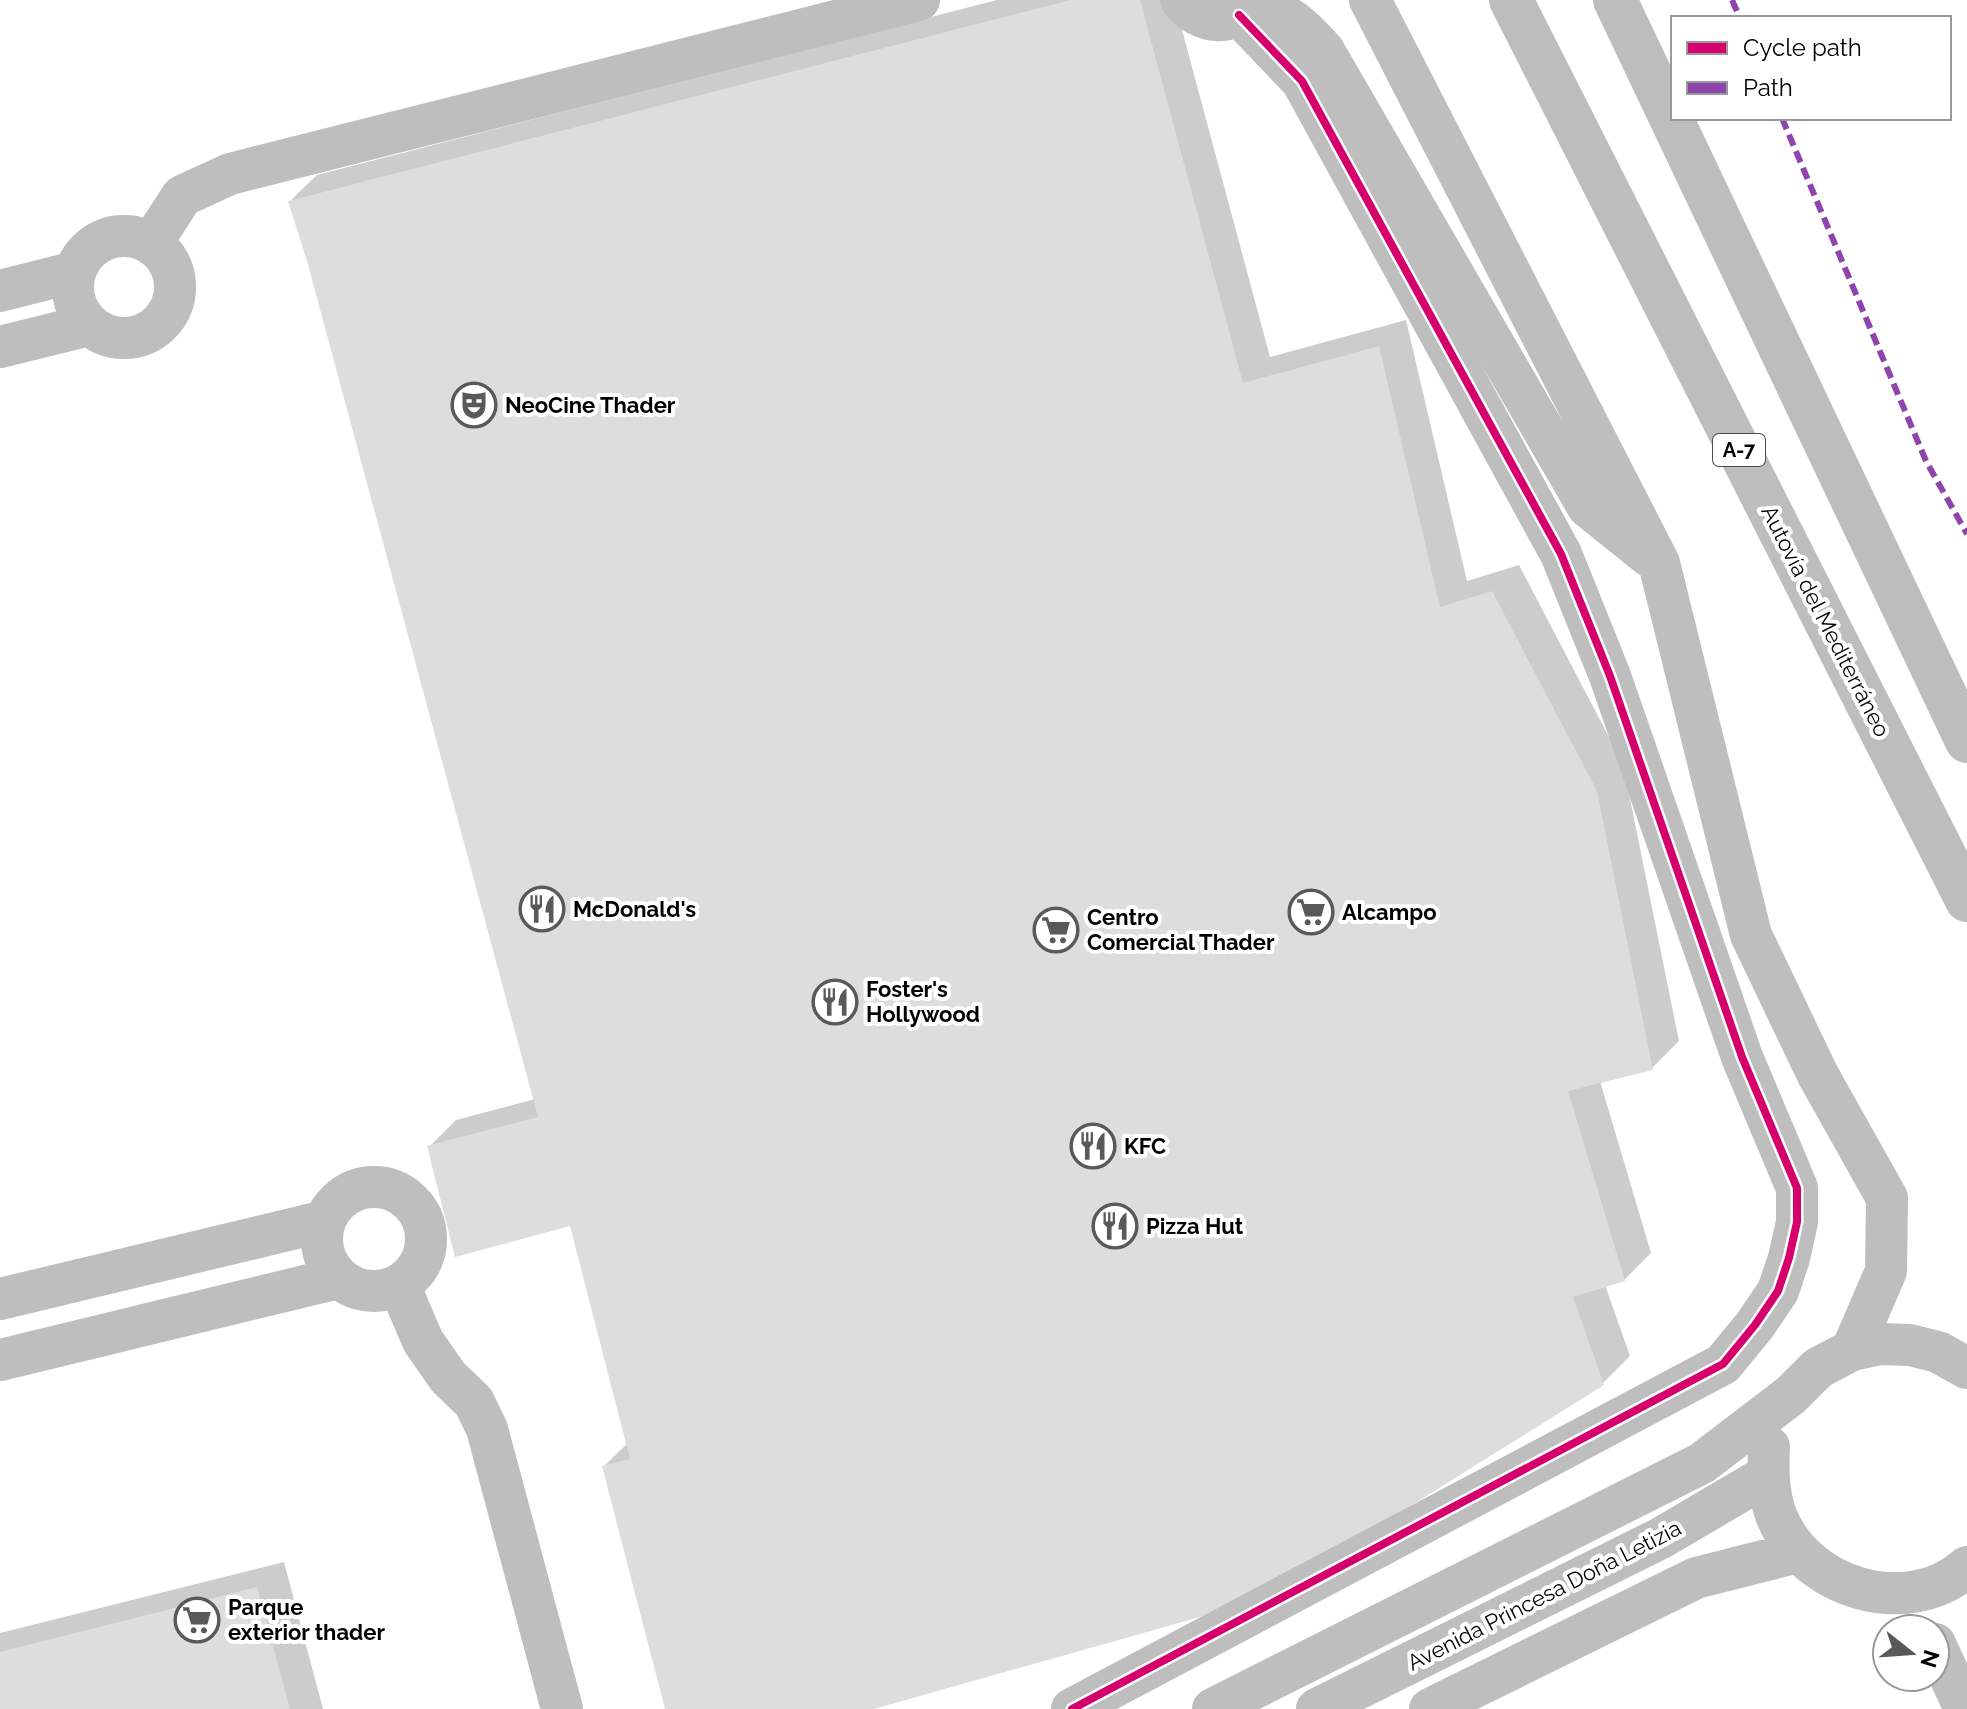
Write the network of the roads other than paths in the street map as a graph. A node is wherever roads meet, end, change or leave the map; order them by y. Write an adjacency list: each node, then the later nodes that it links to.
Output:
1 (919, 0): 7 (street)
2 (1181, 0): 6 (street)
3 (1370, 0): 15 (street)
4 (1511, 0): 17 (highway, Autovía del Mediterráneo / A-7)
5 (1615, 0): 8 (highway)
6 (1248, 7): 15 (street); 32 (street)
7 (849, 9): 10 (street)
8 (1671, 118)
9 (1672, 120): 16 (highway)
10 (151, 244): 11 (street); 13 (street)
11 (75, 272): 12 (street); 13 (street)
12 (0, 291)
13 (89, 325): 14 (street)
14 (0, 347)
15 (1659, 563): 22 (street)
16 (1967, 741)
17 (1967, 900)
18 (325, 1221): 19 (street); 20 (street); 21 (street)
19 (338, 1278): 20 (street); 23 (street)
20 (399, 1285): 31 (street)
21 (0, 1299)
22 (1852, 1350): 24 (street); 25 (street)
23 (0, 1360)
24 (1967, 1368)
25 (1791, 1395): 26 (street); 33 (street)
26 (1768, 1475): 27 (street); 34 (street, Avenida Princesa Doña Letizia)
27 (1798, 1552): 29 (street); 35 (street)
28 (1967, 1567): 29 (street)
29 (1920, 1611)
30 (1951, 1679): 36 (street)
31 (562, 1709)
32 (1072, 1709)
33 (1213, 1709)
34 (1317, 1709)
35 (1430, 1709)
36 (1965, 1709)

